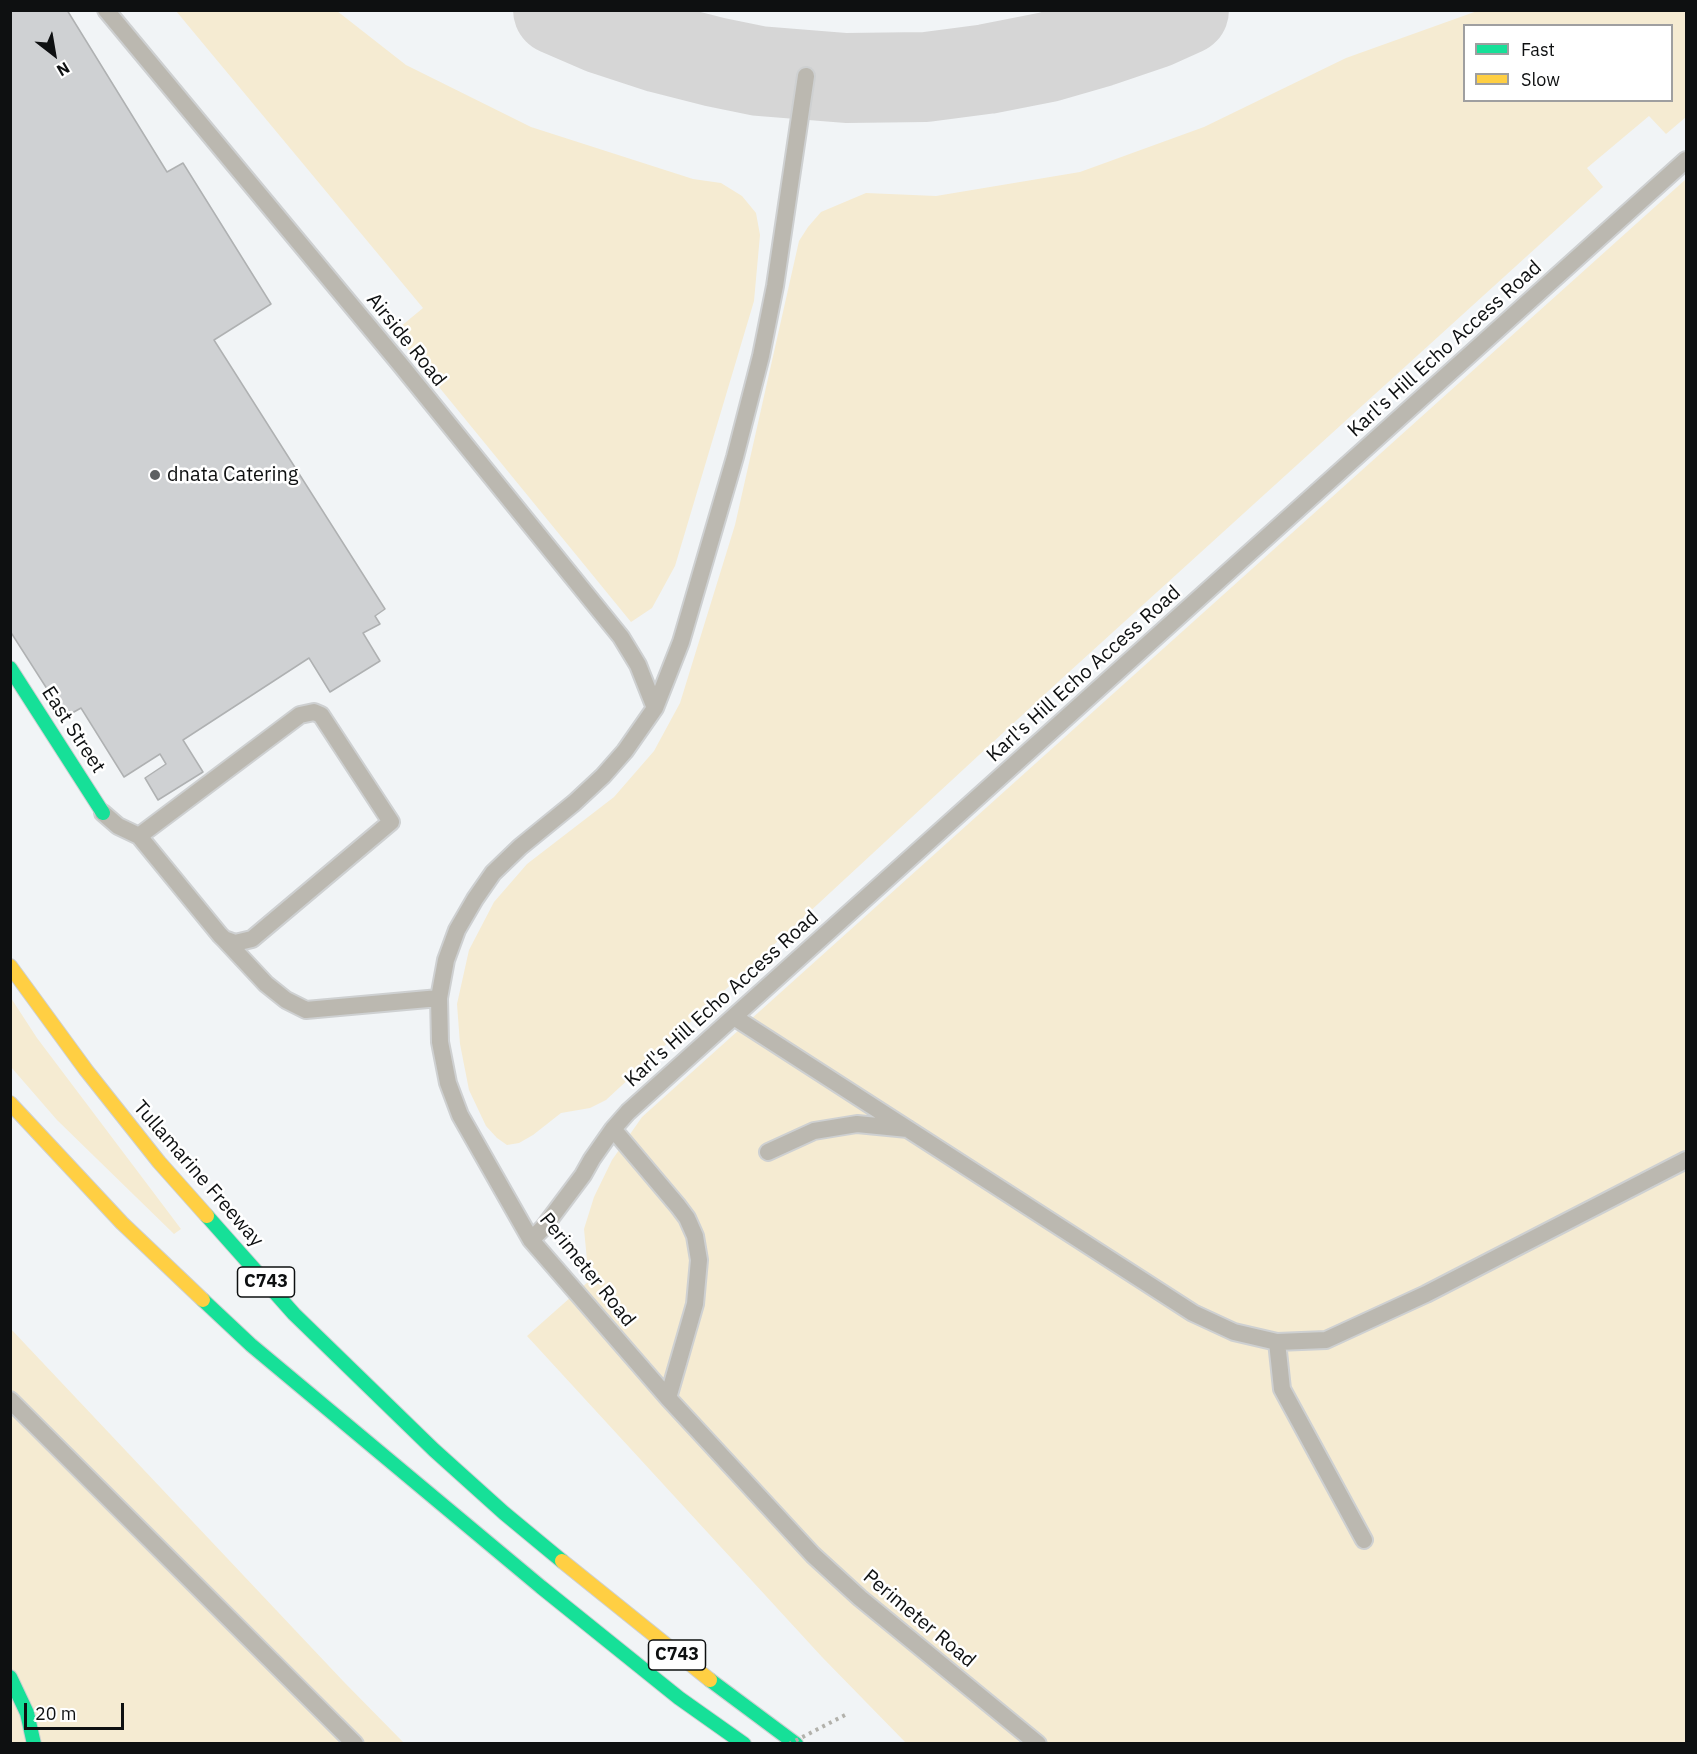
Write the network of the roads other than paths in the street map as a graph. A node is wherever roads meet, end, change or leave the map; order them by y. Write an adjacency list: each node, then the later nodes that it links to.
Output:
1 (106, 10): 5 (lane, Airside Road)
2 (806, 76): 5 (lane, Perimeter Road)
3 (1686, 160): 11 (lane, Karl's Hill Echo Access Road)
4 (10, 668): 6 (main road, East Street)
5 (655, 708): 10 (lane, Perimeter Road)
6 (103, 813): 7 (lane)
7 (140, 836): 8 (lane); 8 (lane)
8 (224, 939): 10 (lane)
9 (10, 966): 26 (main road, Tullamarine Freeway / C743)
10 (439, 998): 17 (lane, Perimeter Road)
11 (734, 1017): 13 (lane, Karl's Hill Echo Access Road); 14 (lane)
12 (10, 1103): 25 (main road, C743)
13 (613, 1129): 17 (lane, Karl's Hill Echo Access Road); 19 (lane)
14 (909, 1129): 15 (lane); 18 (lane)
15 (768, 1152)
16 (1686, 1160): 18 (lane)
17 (531, 1240): 19 (lane, Perimeter Road)
18 (1277, 1342): 21 (lane)
19 (668, 1398): 27 (lane, Perimeter Road)
20 (10, 1400): 24 (lane)
21 (1364, 1540)
22 (10, 1677): 23 (main road)
23 (34, 1743)
24 (355, 1743)
25 (744, 1743)
26 (796, 1743)
27 (1038, 1743)

